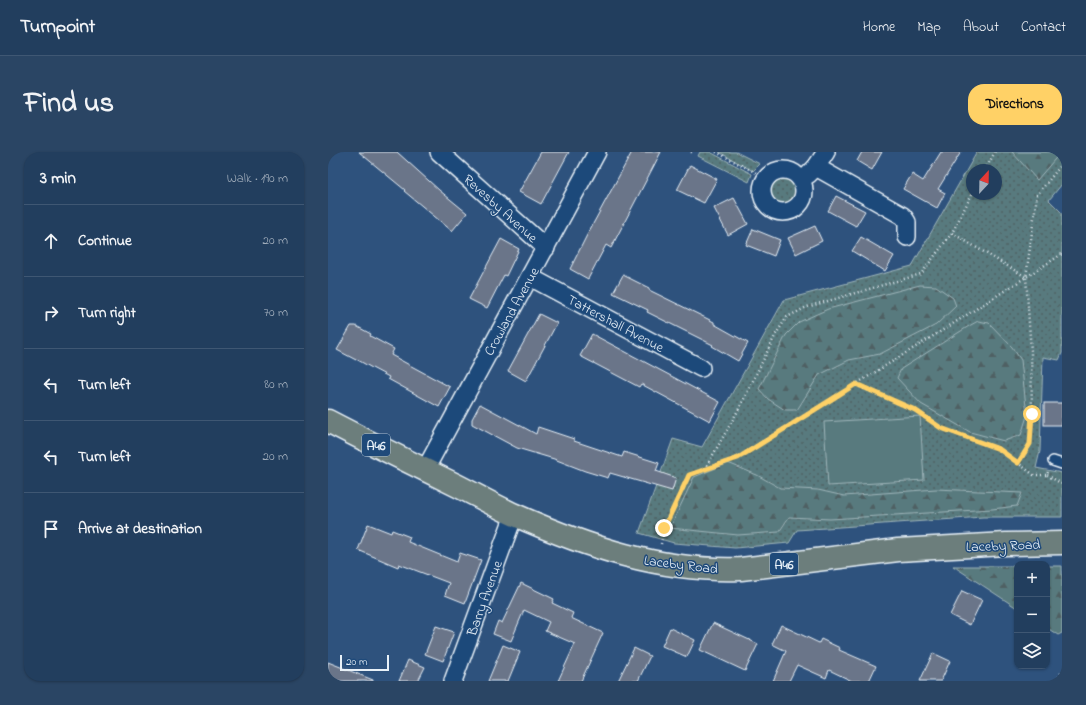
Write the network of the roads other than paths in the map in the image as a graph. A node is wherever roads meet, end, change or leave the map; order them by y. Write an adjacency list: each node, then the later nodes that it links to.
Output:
1 (438, 152): 7 (street, Revesby Avenue)
2 (597, 152): 7 (street, Crowland Avenue)
3 (826, 152): 4 (street)
4 (816, 167): 5 (street); 6 (street)
5 (802, 181): 5 (street)
6 (907, 237)
7 (546, 248): 8 (street, Crowland Avenue)
8 (530, 277): 9 (street, Tattershall Avenue); 11 (street, Crowland Avenue)
9 (701, 368)
10 (328, 421): 11 (highway, Laceby Road / A46)
11 (425, 470): 12 (highway, Laceby Road / A46)
12 (514, 515): 13 (highway, Laceby Road / A46); 14 (street, Barry Avenue)
13 (1062, 543)
14 (453, 681)

